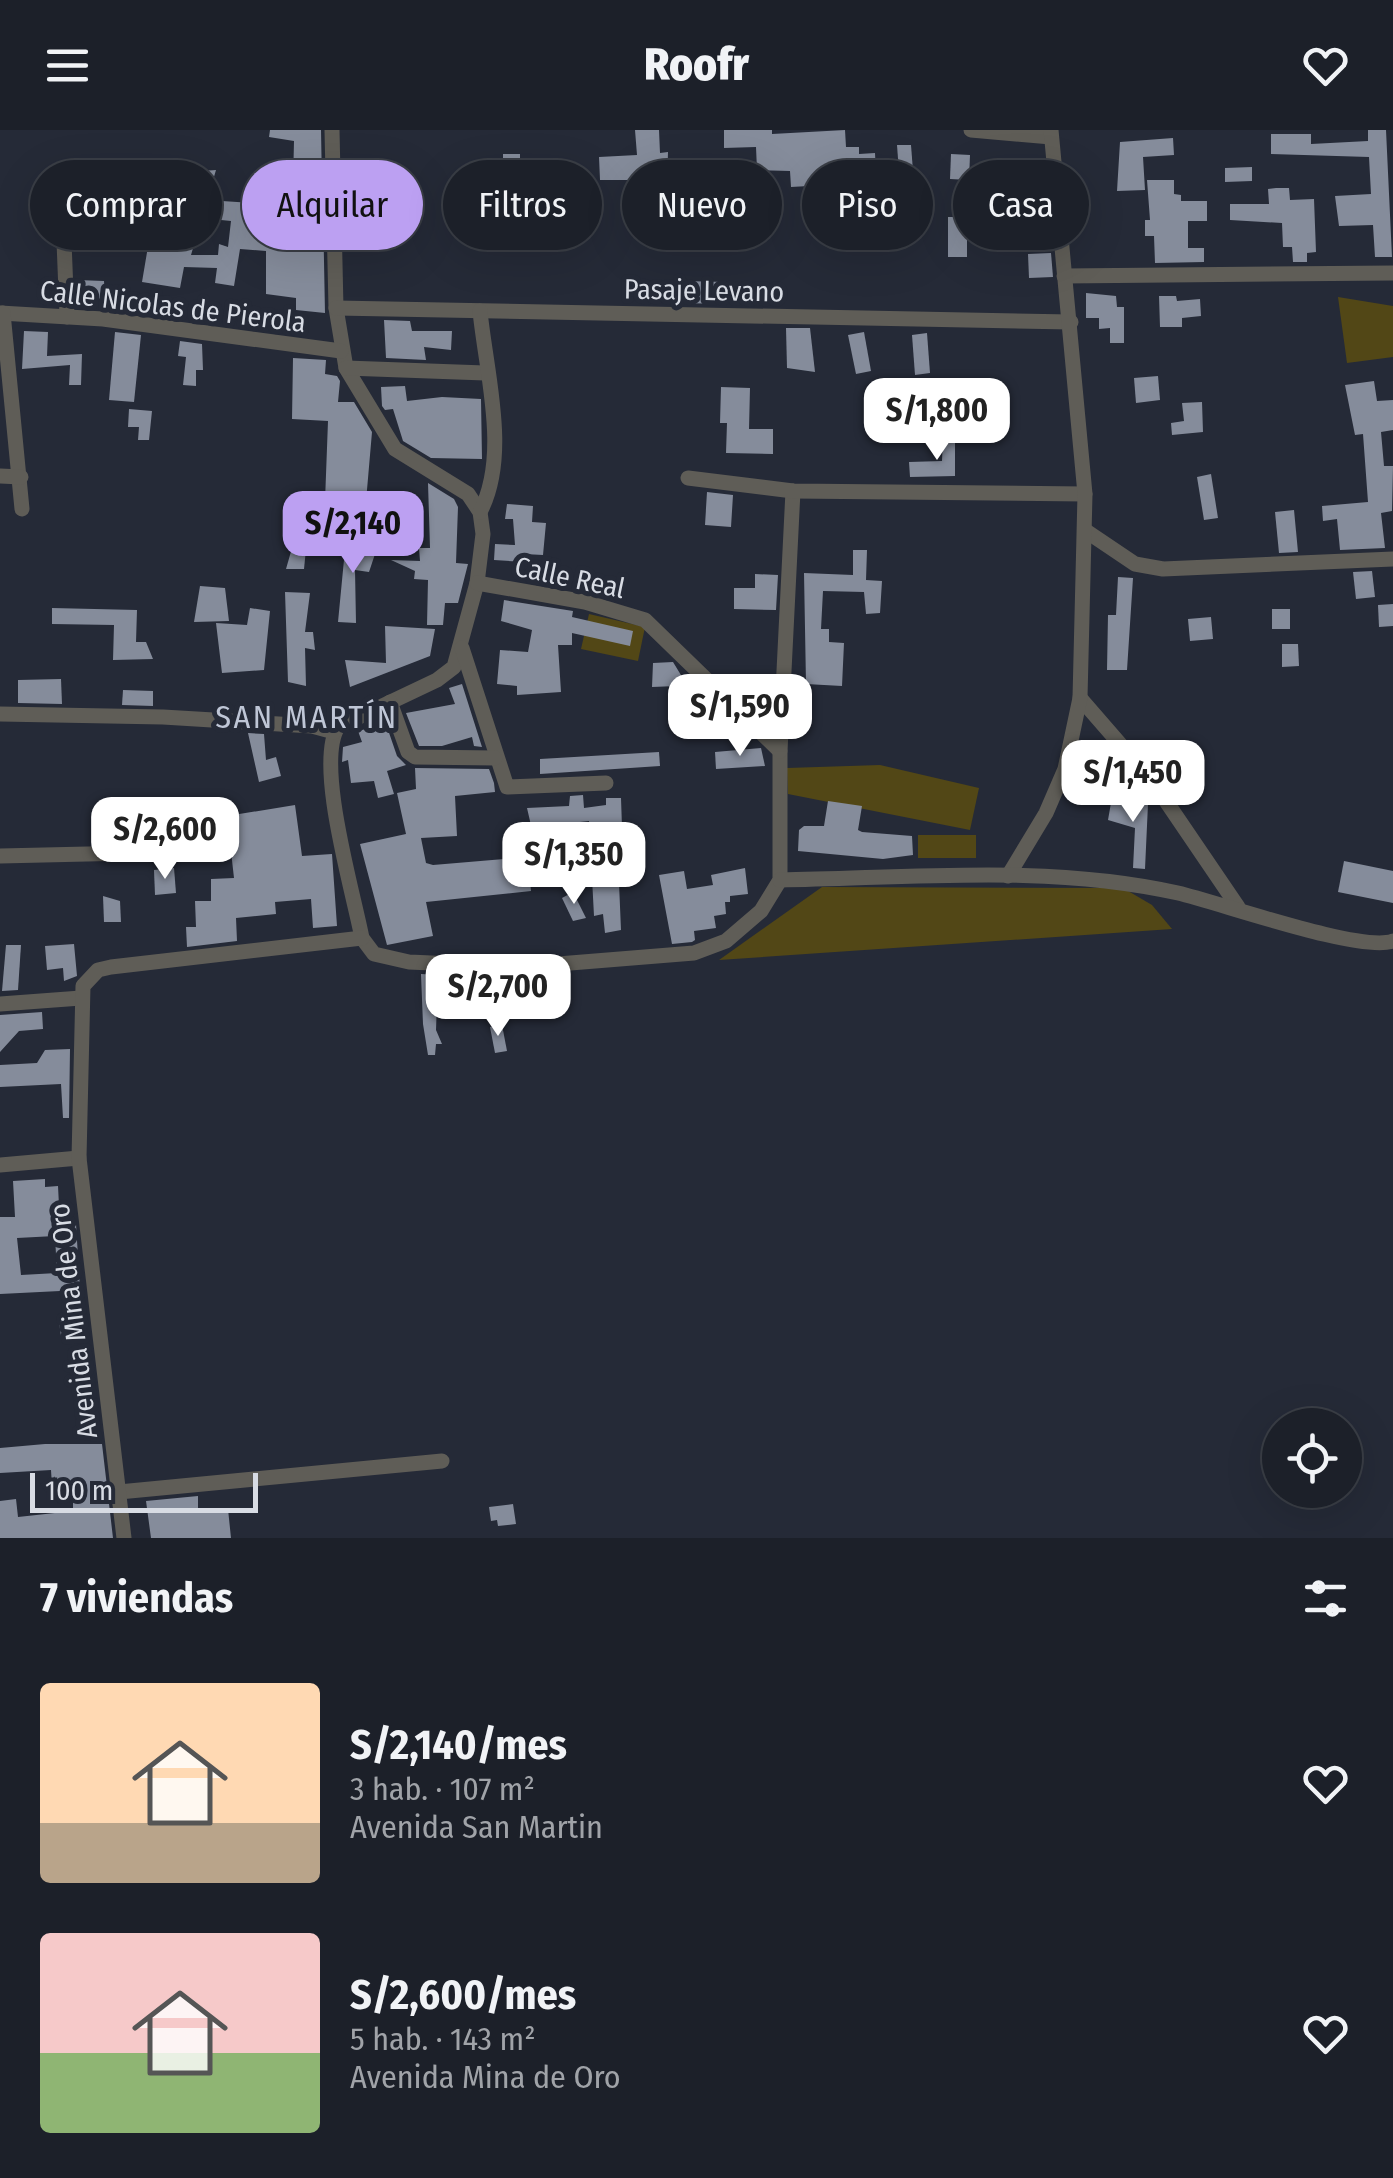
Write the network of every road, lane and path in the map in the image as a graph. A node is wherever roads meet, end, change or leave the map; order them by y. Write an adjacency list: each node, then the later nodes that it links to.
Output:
1 (332, 130): 7 (street)
2 (970, 130): 3 (street)
3 (1051, 133): 6 (street)
4 (64, 250): 10 (street)
5 (1393, 273): 6 (street)
6 (1064, 276): 11 (street)
7 (336, 308): 8 (street, Pasaje Levano); 12 (street)
8 (480, 311): 11 (street, Pasaje Levano); 14 (street)
9 (2, 313): 10 (street, Calle Nicolas de Pierola); 16 (street)
10 (67, 317): 12 (street, Calle Nicolas de Pierola)
11 (1070, 322): 19 (street)
12 (341, 351): 13 (street)
13 (346, 368): 14 (street); 21 (street)
14 (486, 373): 21 (street)
15 (0, 476): 16 (street)
16 (21, 477): 20 (street)
17 (688, 478): 18 (street)
18 (793, 490): 19 (street); 30 (street)
19 (1084, 494): 22 (street)
20 (22, 509)
21 (480, 512): 24 (street)
22 (1086, 530): 23 (street); 26 (street)
23 (1393, 559)
24 (477, 583): 25 (street); 30 (street, Calle Real)
25 (462, 648): 27 (street); 31 (street)
26 (1080, 698): 35 (street); 37 (street)
27 (390, 702): 29 (street); 31 (street)
28 (0, 714): 29 (street)
29 (334, 732): 38 (street)
30 (780, 751): 36 (street)
31 (495, 758): 32 (street)
32 (606, 783)
33 (218, 851): 34 (street)
34 (0, 856)
35 (1008, 876): 36 (street); 37 (street)
36 (780, 880): 38 (street)
37 (1238, 907): 39 (street)
38 (362, 938): 40 (street, Avenida Mina de Oro)
39 (1393, 941)
40 (82, 998): 41 (street); 42 (street, Avenida Mina de Oro)
41 (0, 1004)
42 (79, 1158): 43 (street); 45 (street, Avenida Mina de Oro)
43 (0, 1165)
44 (442, 1461): 45 (street)
45 (119, 1492): 46 (street, Avenida Mina de Oro)
46 (124, 1538)

